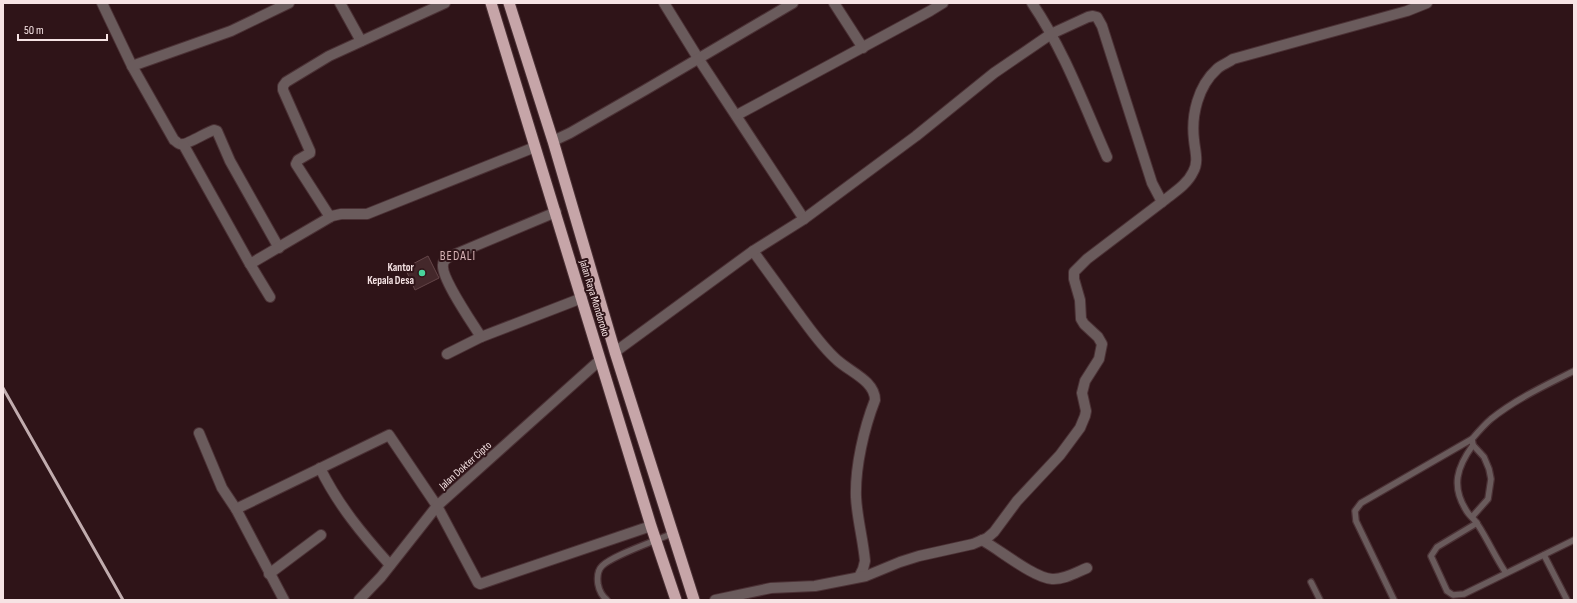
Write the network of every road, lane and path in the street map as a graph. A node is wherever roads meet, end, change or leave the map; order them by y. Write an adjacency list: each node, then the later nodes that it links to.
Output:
1 (102, 3): 19 (street)
2 (289, 3): 19 (street)
3 (340, 3): 16 (street)
4 (445, 3): 16 (street)
5 (491, 3): 14 (highway, Jalan Raya Mondoroko)
6 (510, 3): 13 (highway, Jalan Raya Mondoroko)
7 (664, 3): 18 (street)
8 (793, 3): 18 (street)
9 (834, 3): 17 (street)
10 (942, 3): 17 (street)
11 (1032, 3): 15 (street)
12 (1427, 3): 25 (street)
13 (515, 21): 14 (highway); 21 (highway, Jalan Raya Mondoroko)
14 (498, 27): 23 (highway, Jalan Raya Mondoroko)
15 (1052, 36): 24 (street); 25 (street); 28 (street)
16 (361, 41): 27 (street)
17 (863, 48): 20 (street)
18 (698, 58): 20 (street); 21 (street)
19 (132, 66): 22 (street)
20 (737, 115): 28 (street)
21 (553, 142): 35 (highway, Jalan Raya Mondoroko)
22 (183, 144): 29 (street); 31 (street)
23 (535, 147): 26 (highway, Jalan Raya Mondoroko); 27 (street)
24 (1107, 157)
25 (1162, 202): 52 (street)
26 (556, 212): 33 (highway, Jalan Raya Mondoroko); 34 (street)
27 (330, 217): 29 (street)
28 (804, 219): 30 (street)
29 (279, 248): 31 (street)
30 (753, 251): 35 (street); 58 (street)
31 (250, 264): 32 (street)
32 (270, 297)
33 (582, 298): 34 (street); 37 (highway, Jalan Raya Mondoroko)
34 (481, 337): 36 (street)
35 (616, 352): 48 (highway, Jalan Raya Mondoroko)
36 (446, 354)
37 (600, 360): 43 (street, Jalan Dokter Cipto); 47 (highway, Jalan Raya Mondoroko)
38 (1574, 371): 40 (lane)
39 (199, 433): 44 (street)
40 (1472, 439): 41 (lane); 67 (lane)
41 (1473, 445): 45 (lane); 45 (lane)
42 (320, 468): 43 (street); 44 (street); 54 (street)
43 (437, 506): 47 (street); 54 (street, Jalan Dokter Cipto)
44 (236, 509): 57 (street)
45 (1472, 518): 46 (lane)
46 (1477, 523): 56 (lane); 56 (lane)
47 (651, 526): 51 (highway, Jalan Raya Mondoroko)
48 (673, 533): 51 (lane); 64 (highway, Jalan Raya Mondoroko)
49 (321, 535): 57 (street)
50 (1574, 540): 53 (lane)
51 (656, 541): 62 (lane); 63 (highway, Jalan Raya Mondoroko)
52 (978, 542): 55 (street); 58 (street)
53 (1544, 555): 56 (lane); 68 (lane)
54 (390, 565): 61 (street, Jalan Dokter Cipto)
55 (1088, 568)
56 (1506, 573)
57 (269, 574): 60 (street)
58 (859, 577): 65 (street)
59 (1311, 582): 66 (lane)
60 (284, 600)
61 (359, 600)
62 (606, 600)
63 (676, 600)
64 (694, 600)
65 (715, 600)
66 (1320, 600)
67 (1394, 600)
68 (1567, 600)

